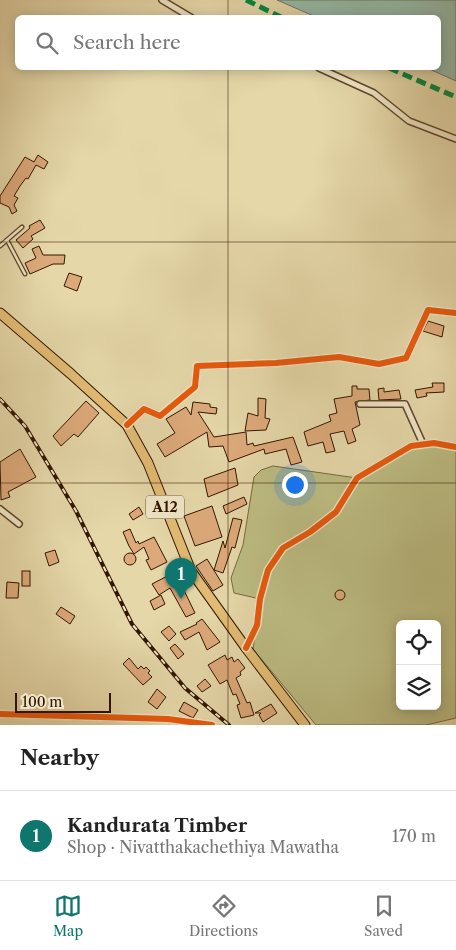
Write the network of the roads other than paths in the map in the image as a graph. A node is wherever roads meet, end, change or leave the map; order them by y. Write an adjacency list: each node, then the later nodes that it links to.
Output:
1 (162, 0): 2 (street)
2 (187, 15)
3 (323, 70): 4 (street)
4 (456, 139)
5 (22, 226): 6 (lane)
6 (6, 240): 7 (lane); 8 (lane)
7 (0, 246)
8 (26, 274)
9 (0, 313): 12 (highway, A12)
10 (456, 313): 12 (street)
11 (360, 404): 13 (street)
12 (127, 425): 17 (highway, A12)
13 (424, 444): 14 (street); 17 (street)
14 (456, 448)
15 (0, 509): 16 (street)
16 (19, 524)
17 (246, 648): 20 (highway, A12)
18 (0, 714): 19 (street)
19 (212, 725)
20 (305, 725)

